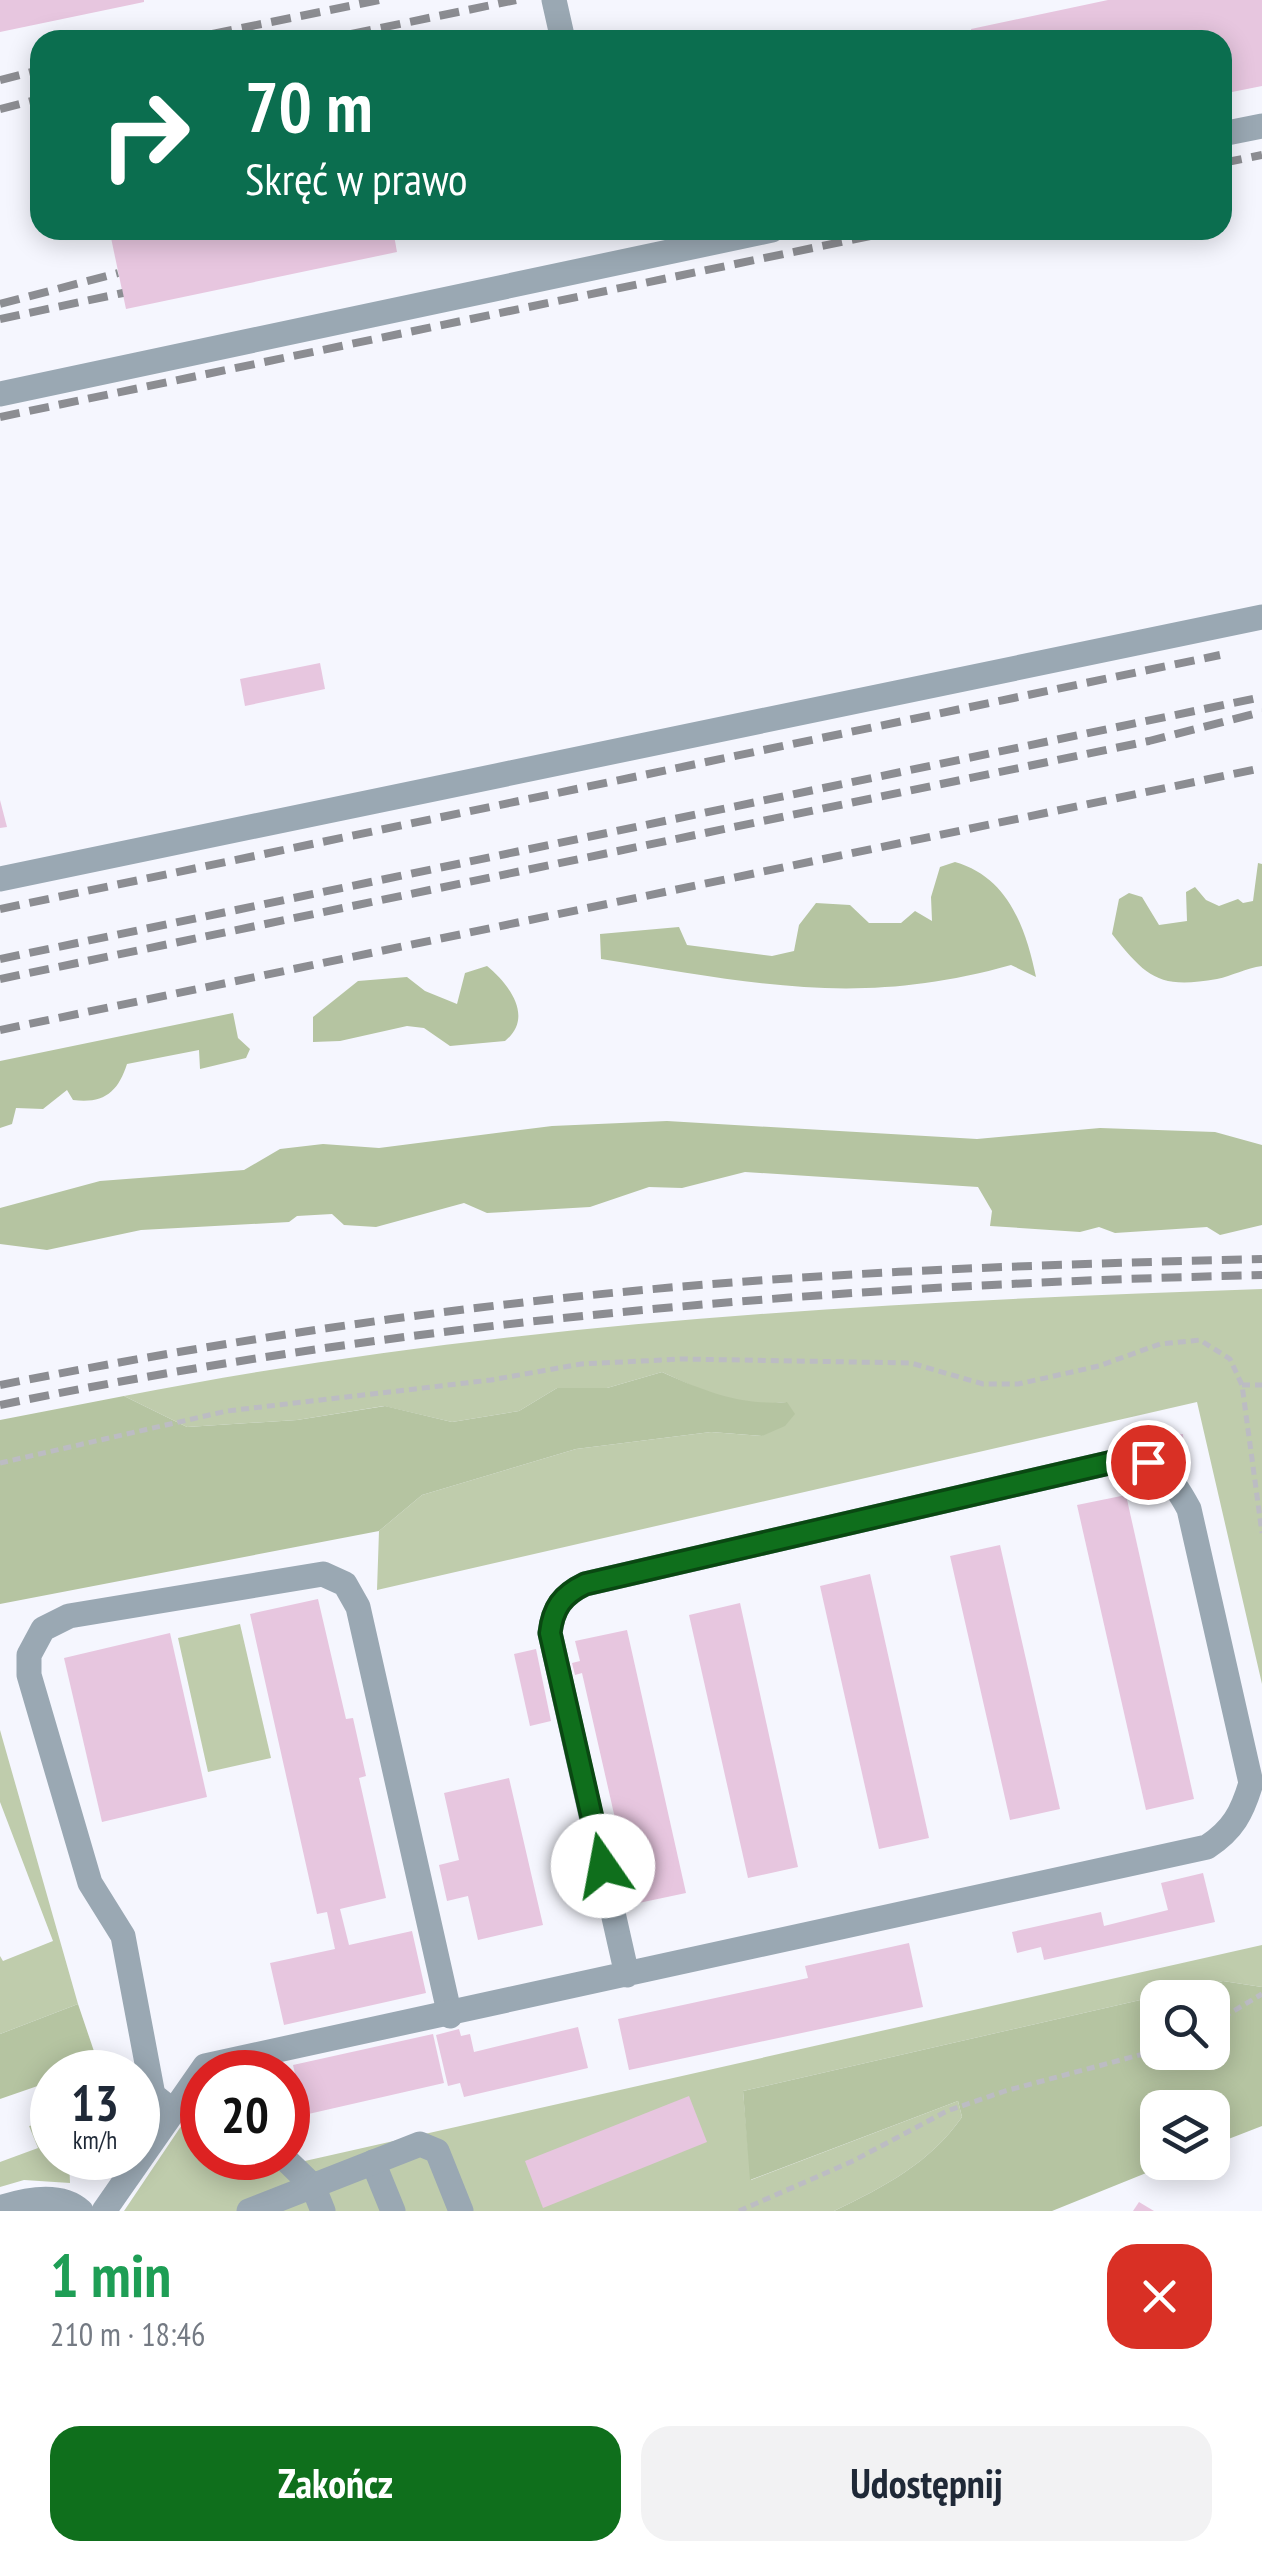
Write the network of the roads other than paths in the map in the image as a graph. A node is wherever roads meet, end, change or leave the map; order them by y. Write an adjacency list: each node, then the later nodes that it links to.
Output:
1 (554, 0): 2 (street)
2 (561, 30)
3 (1262, 126): 4 (street)
4 (1232, 132)
5 (679, 240): 6 (street)
6 (651, 243): 7 (street)
7 (0, 394)
8 (1262, 616): 9 (street)
9 (0, 880)
10 (627, 1975): 10 (street); 11 (street)
11 (450, 2016): 12 (street); 14 (street)
12 (284, 2050)
13 (180, 2104): 14 (street)
14 (174, 2111): 21 (street)
15 (374, 2162): 17 (street); 23 (street); 24 (street)
16 (307, 2180): 17 (street)
17 (313, 2186): 19 (street); 22 (street)
18 (0, 2208): 20 (street)
19 (253, 2210)
20 (81, 2211)
21 (104, 2211)
22 (323, 2211)
23 (393, 2211)
24 (461, 2211)

